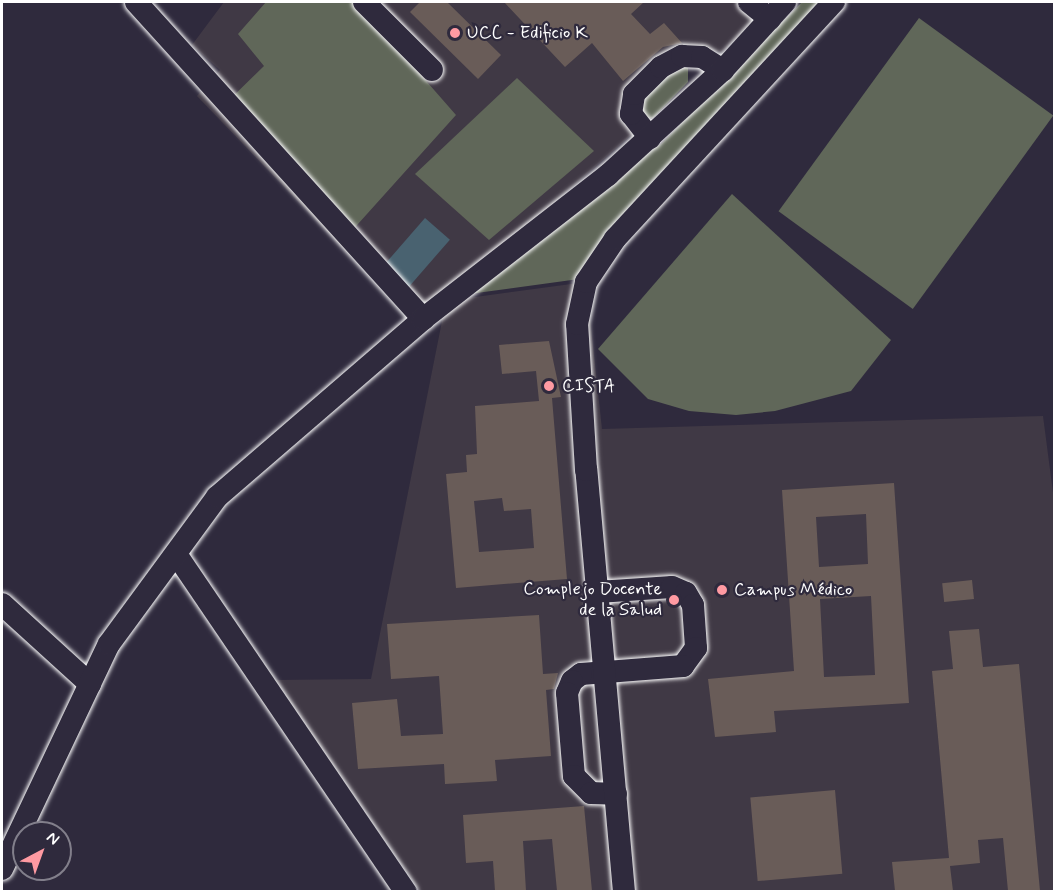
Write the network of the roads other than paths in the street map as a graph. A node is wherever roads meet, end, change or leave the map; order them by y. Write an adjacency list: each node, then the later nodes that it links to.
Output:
1 (136, 2): 10 (street)
2 (364, 2): 7 (street)
3 (749, 2): 6 (street)
4 (785, 2): 6 (street)
5 (834, 2): 12 (street)
6 (770, 19): 8 (street)
7 (432, 70)
8 (723, 70): 9 (street); 9 (street)
9 (650, 138): 10 (street)
10 (423, 319): 11 (street)
11 (176, 554): 15 (street); 18 (street)
12 (598, 592): 14 (street); 14 (street)
13 (2, 604): 15 (street)
14 (606, 672): 16 (street); 16 (street)
15 (90, 684): 17 (street)
16 (616, 794): 19 (street)
17 (2, 869)
18 (406, 891)
19 (624, 891)

